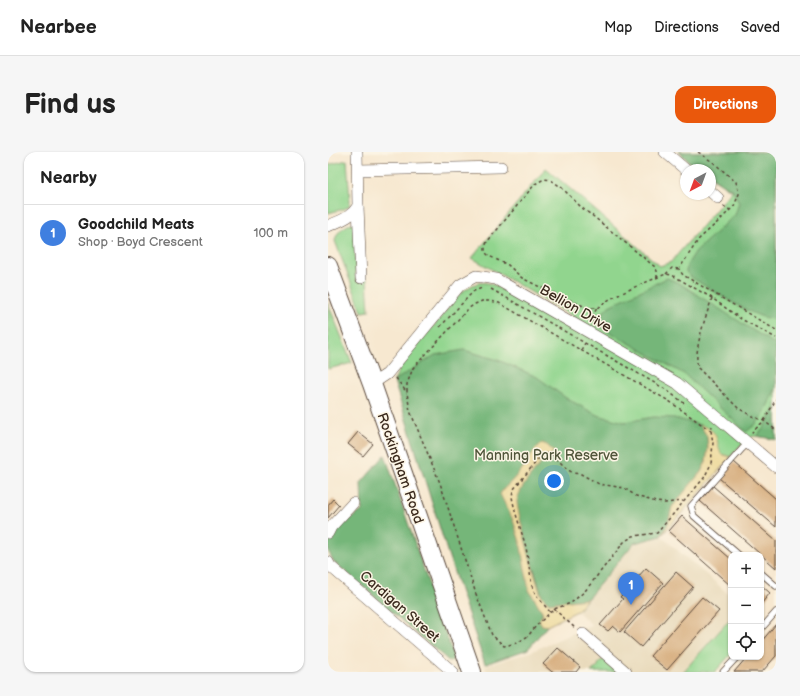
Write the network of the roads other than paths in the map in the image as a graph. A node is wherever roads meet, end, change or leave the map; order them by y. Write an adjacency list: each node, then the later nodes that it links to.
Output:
1 (357, 152): 5 (street)
2 (665, 152): 3 (street)
3 (680, 165)
4 (501, 167): 5 (street)
5 (358, 170): 6 (street)
6 (358, 206): 7 (street); 9 (street)
7 (328, 226)
8 (328, 266): 10 (main road, Rockingham Road)
9 (361, 278)
10 (372, 384): 11 (street, Bellion Drive); 24 (main road, Rockingham Road)
11 (746, 441): 12 (street, Bellion Drive); 15 (lane)
12 (776, 467)
13 (353, 503): 14 (street)
14 (328, 533)
15 (736, 552)
16 (328, 562): 23 (street, Cardigan Street)
17 (764, 576): 18 (lane)
18 (776, 586)
19 (776, 612): 20 (lane)
20 (764, 626)
21 (583, 634): 25 (street)
22 (734, 660): 26 (lane)
23 (453, 672)
24 (472, 672)
25 (626, 672)
26 (723, 672)

